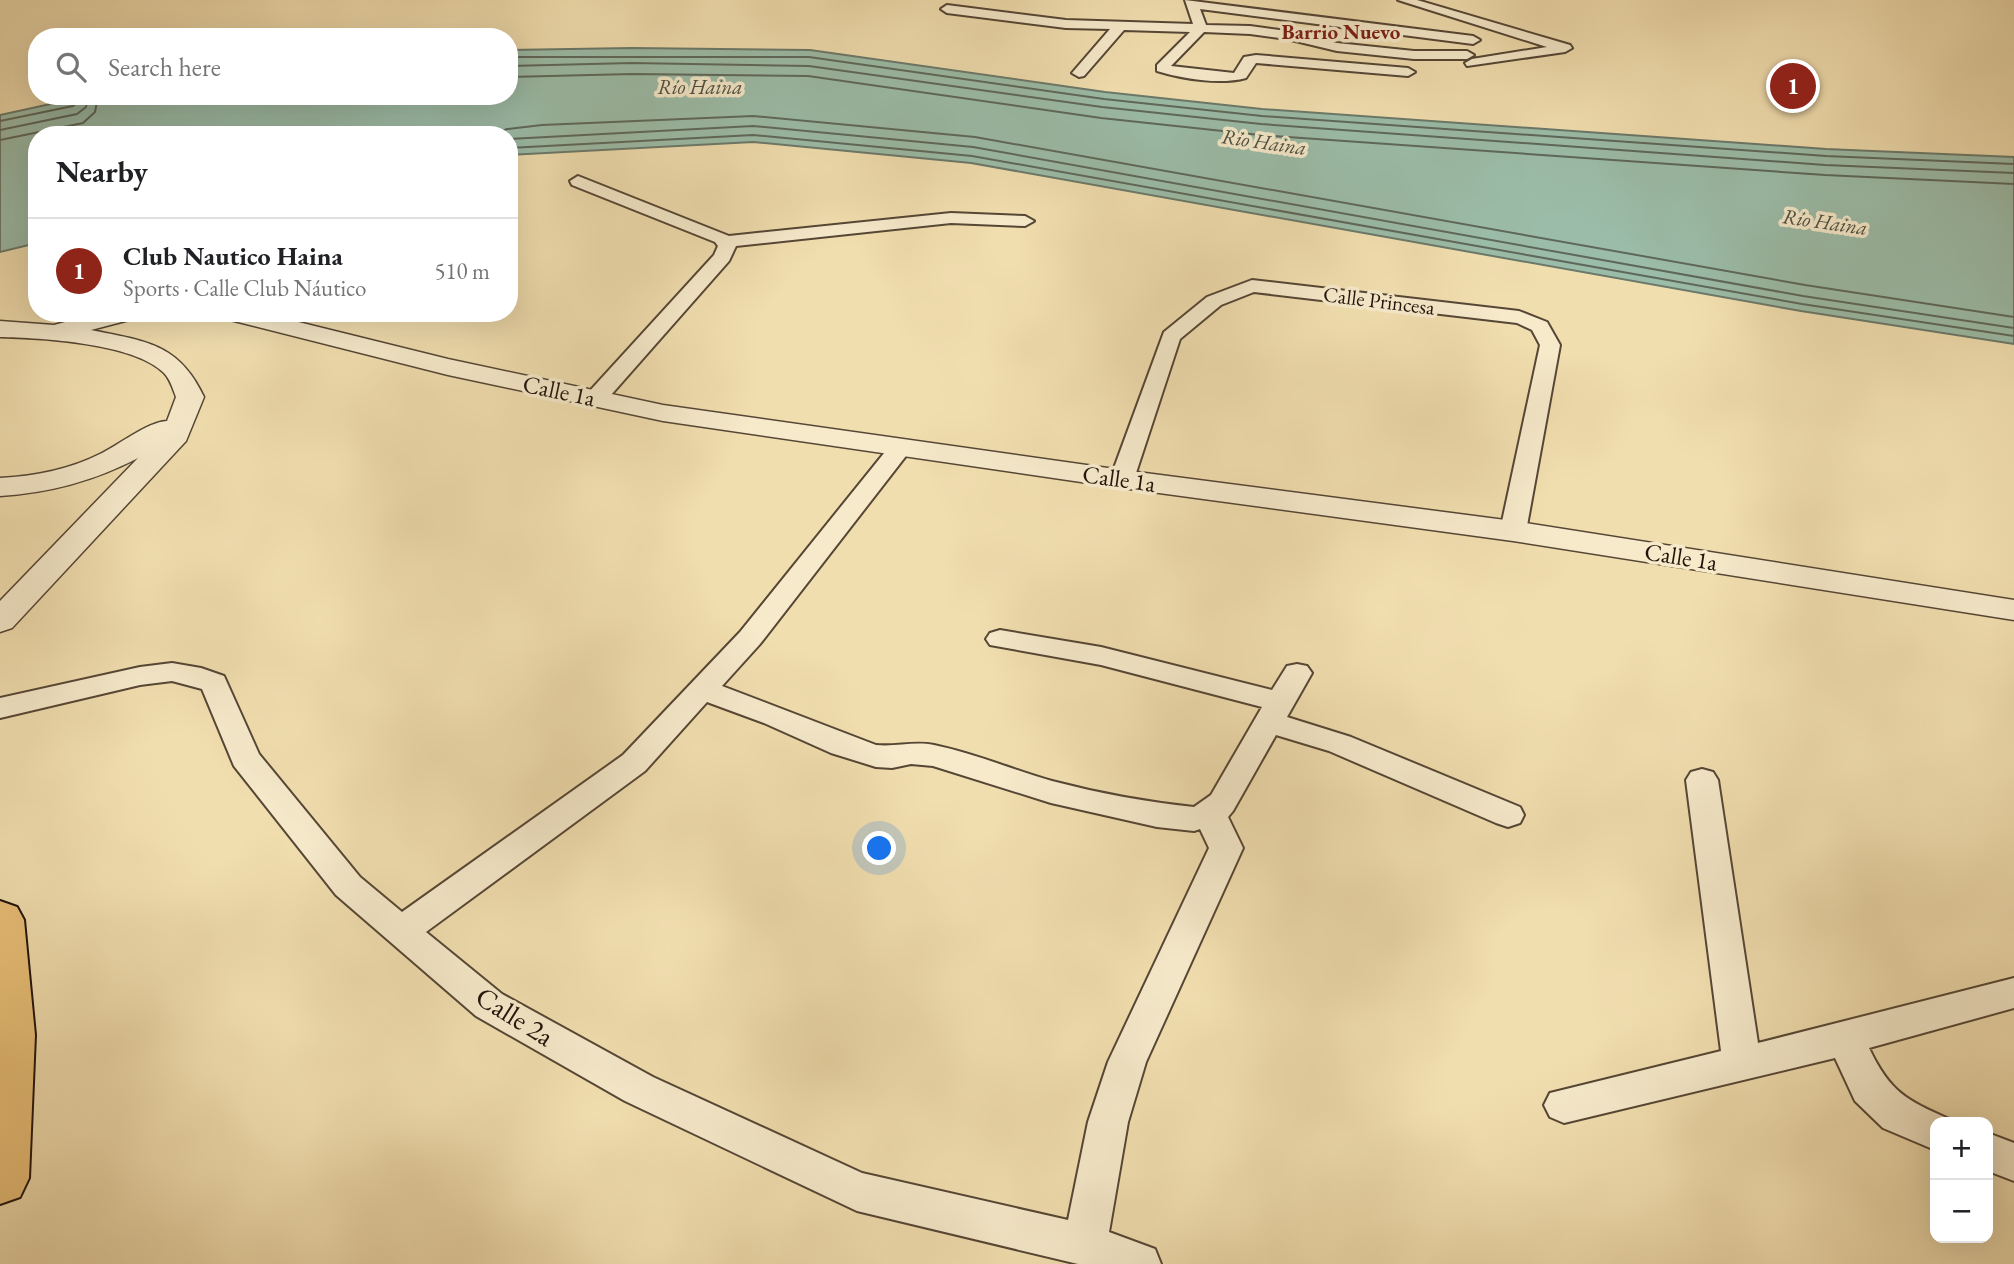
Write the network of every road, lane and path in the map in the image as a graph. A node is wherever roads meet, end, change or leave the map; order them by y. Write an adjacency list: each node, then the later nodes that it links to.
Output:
1 (1404, 0): 5 (street)
2 (1191, 2): 4 (street); 7 (street)
3 (947, 9): 6 (street)
4 (1309, 19): 8 (street); 9 (street)
5 (1497, 26): 9 (street); 10 (street)
6 (1119, 27): 7 (street); 12 (street)
7 (1201, 28): 8 (street); 13 (street)
8 (1287, 35): 10 (street)
9 (1479, 41): 10 (street)
10 (1469, 59): 11 (street)
11 (1458, 70)
12 (1079, 73)
13 (1425, 73)
14 (578, 181): 16 (street)
15 (1025, 221): 16 (street)
16 (726, 242): 21 (street)
17 (94, 322): 20 (street)
18 (267, 322): 21 (street, Calle 1a)
19 (0, 329): 20 (street)
20 (60, 331): 22 (street)
21 (595, 399): 23 (street, Calle 1a)
22 (183, 417): 25 (street); 28 (street)
23 (901, 447): 24 (street, Calle 1a); 31 (street)
24 (1122, 479): 26 (street, Calle 1a); 26 (street, Calle Princesa)
25 (0, 487)
26 (1513, 531): 27 (street, Calle 1a)
27 (2014, 610)
28 (0, 621)
29 (1000, 639): 33 (street)
30 (1297, 673): 33 (street)
31 (703, 690): 35 (street); 38 (street)
32 (0, 708): 38 (street, Calle 2a)
33 (1274, 712): 35 (street); 36 (street)
34 (1702, 780): 41 (street)
35 (1210, 814): 47 (street)
36 (1508, 815)
37 (0, 920): 46 (highway)
38 (403, 930): 47 (street, Calle 2a)
39 (2014, 993): 40 (street)
40 (1845, 1039): 41 (street); 43 (street)
41 (1742, 1063): 42 (street)
42 (1564, 1105)
43 (1930, 1130)
44 (1993, 1154): 45 (street)
45 (2014, 1162)
46 (0, 1178)
47 (1085, 1245): 48 (street, Calle 2a)
48 (1139, 1264)

